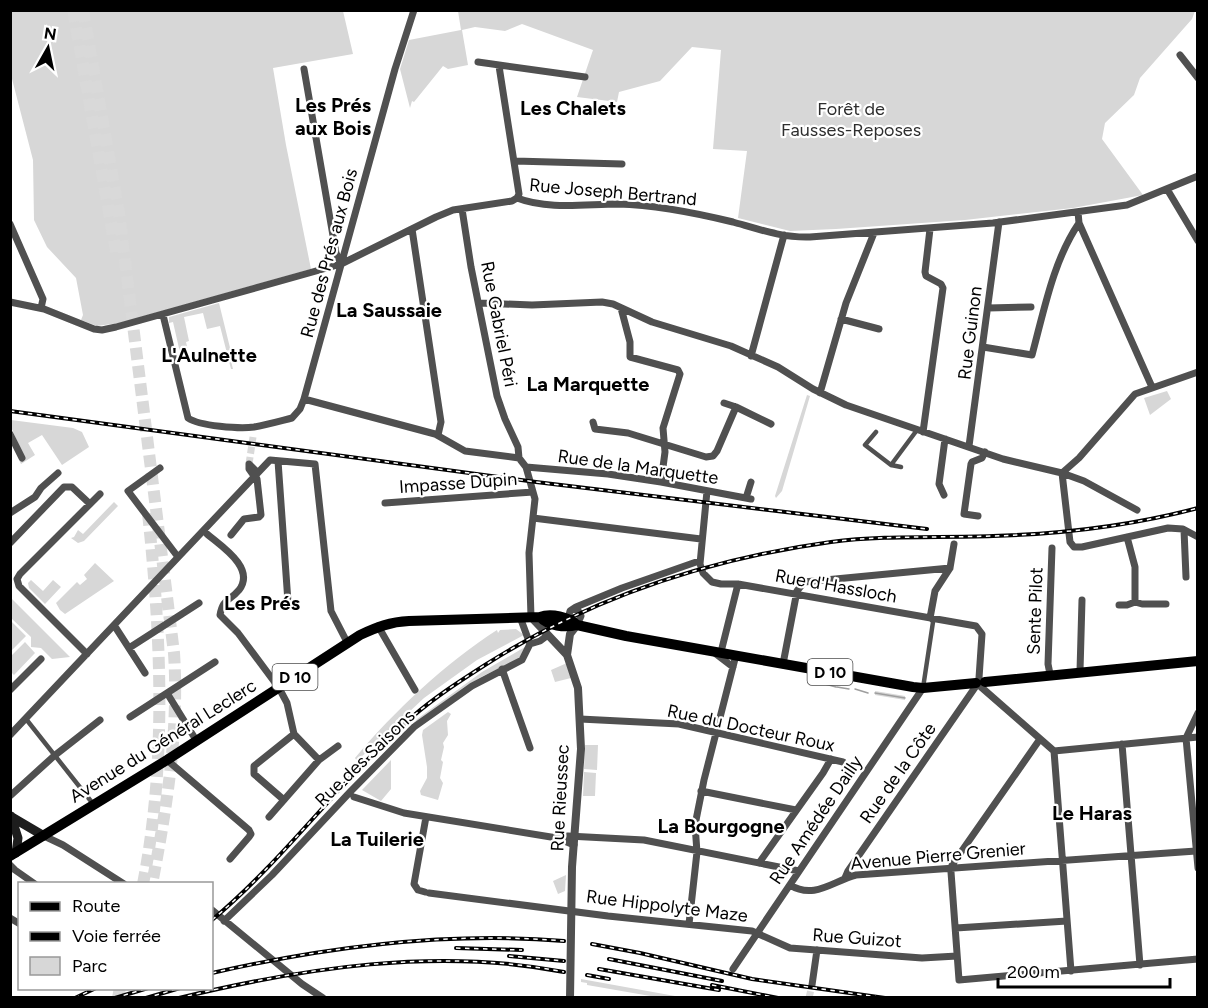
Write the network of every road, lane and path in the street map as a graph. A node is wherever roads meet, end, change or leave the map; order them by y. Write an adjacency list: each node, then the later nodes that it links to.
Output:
1 (414, 10): 23 (street, Rue des Prés aux Bois)
2 (1180, 55): 7 (street)
3 (478, 62): 4 (street)
4 (499, 66): 6 (street); 8 (street)
5 (304, 69): 23 (street)
6 (585, 77)
7 (1197, 78)
8 (515, 161): 9 (street); 12 (street)
9 (622, 164)
10 (1197, 176): 11 (street, Rue Joseph Bertrand)
11 (1167, 189): 14 (street, Rue Joseph Bertrand); 22 (street)
12 (517, 198): 13 (street, Rue Joseph Bertrand); 21 (street, Rue Joseph Bertrand)
13 (462, 209): 18 (street, Rue Joseph Bertrand); 25 (street, Rue Gabriel Péri)
14 (1078, 212): 15 (street, Rue Joseph Bertrand); 16 (street)
15 (999, 222): 19 (street, Rue Joseph Bertrand); 29 (street, Rue Guinon)
16 (1079, 223): 33 (street); 36 (street)
17 (10, 224): 27 (street)
18 (412, 229): 23 (street, Rue Joseph Bertrand); 47 (street)
19 (930, 229): 20 (street, Rue Joseph Bertrand); 44 (street)
20 (874, 233): 21 (street, Rue Joseph Bertrand); 31 (street)
21 (784, 235): 34 (street)
22 (1197, 241)
23 (341, 264): 30 (street, Rue Joseph Bertrand); 38 (street, Rue des Prés aux Bois)
24 (10, 302): 27 (street, Rue Joseph Bertrand)
25 (479, 303): 28 (street); 53 (street, Rue Gabriel Péri)
26 (1031, 307): 29 (street)
27 (41, 308): 30 (street, Rue Joseph Bertrand)
28 (621, 308): 34 (street); 50 (street)
29 (988, 308): 33 (street, Rue Guinon)
30 (163, 315): 43 (street, Rue des Prés aux Bois)
31 (841, 319): 32 (street); 37 (street)
32 (879, 330)
33 (983, 347): 51 (street, Rue Guinon)
34 (751, 356): 37 (street)
35 (1197, 372): 36 (street)
36 (1152, 387): 61 (street)
37 (820, 393): 44 (street)
38 (304, 399): 43 (street, Rue des Prés aux Bois); 47 (street)
39 (724, 402): 40 (street)
40 (736, 407): 42 (street); 50 (street)
41 (593, 422): 50 (street)
42 (771, 424)
43 (255, 427): 48 (street)
44 (920, 430): 49 (street); 56 (street)
45 (876, 432): 56 (street)
46 (10, 434): 54 (street)
47 (438, 435): 53 (street)
48 (253, 437)
49 (945, 439): 51 (street); 68 (street)
50 (664, 445): 63 (street)
51 (969, 446): 52 (street)
52 (985, 452): 61 (street); 73 (street)
53 (519, 458): 57 (street, Rue Gabriel Péri)
54 (22, 459)
55 (278, 461): 62 (street); 91 (street); 103 (street)
56 (891, 465): 58 (street)
57 (526, 467): 63 (street, Rue de la Marquette); 66 (street, Rue Gabriel Péri)
58 (901, 467)
59 (160, 468): 84 (street)
60 (58, 473): 72 (street)
61 (1062, 473): 71 (street); 79 (street)
62 (255, 474): 77 (street); 84 (street)
63 (661, 482): 65 (street, Rue de la Marquette)
64 (751, 482): 65 (street, Rue de la Marquette)
65 (707, 491): 80 (street)
66 (533, 492): 69 (street, Impasse Dupin); 74 (street, Rue Gabriel Péri)
67 (100, 494): 70 (street)
68 (944, 495)
69 (385, 503)
70 (90, 504): 81 (street); 107 (street)
71 (1137, 510)
72 (10, 513)
73 (978, 516)
74 (534, 518): 80 (street); 97 (street, Rue Gabriel Péri)
75 (1184, 530): 78 (street); 79 (street); 87 (street)
76 (207, 534): 121 (street)
77 (231, 535)
78 (1197, 535)
79 (1127, 537): 92 (street)
80 (701, 539): 85 (street)
81 (10, 543)
82 (954, 544): 86 (street)
83 (1052, 548): 118 (street, Sente Pilot)
84 (178, 558): 100 (street)
85 (699, 561): 88 (street, Rue d'Hassloch); 96 (street)
86 (950, 568): 89 (street); 98 (street)
87 (1186, 577)
88 (738, 584): 89 (street, Rue d'Hassloch); 106 (street)
89 (797, 595): 98 (street, Rue d'Hassloch); 113 (street)
90 (1082, 600): 116 (street)
91 (288, 602)
92 (1135, 602): 94 (street); 95 (street)
93 (199, 603): 105 (street)
94 (1166, 604)
95 (1119, 605)
96 (576, 607): 99 (street); 99 (street)
97 (530, 617): 99 (main road, Avenue du Général Leclerc / D 10); 101 (main road, Avenue du Général Leclerc / D 10); 102 (street, Rue Rieussec); 104 (street)
98 (930, 618): 119 (street, Rue d'Hassloch); 122 (street)
99 (572, 622): 106 (main road, Avenue du Général Leclerc / D 10); 108 (street)
100 (114, 625): 105 (street); 107 (street)
101 (378, 626): 103 (main road, Avenue du Général Leclerc / D 10); 123 (street)
102 (548, 635): 104 (street, Rue des Saisons); 108 (street, Rue Rieussec)
103 (348, 644): 121 (main road, Avenue du Général Leclerc / D 10)
104 (530, 644): 115 (street, Rue des Saisons)
105 (129, 648): 117 (street)
106 (716, 652): 109 (main road, Avenue du Général Leclerc / D 10); 114 (street)
107 (87, 654): 127 (street)
108 (567, 655): 129 (street, Rue Rieussec)
109 (736, 655): 113 (main road, Avenue du Général Leclerc / D 10); 114 (street)
110 (41, 659): 120 (street)
111 (1197, 661): 116 (main road, Avenue du Général Leclerc / D 10)
112 (215, 662): 124 (street)
113 (783, 664): 122 (main road, Avenue du Général Leclerc / D 10)
114 (733, 667): 130 (street)
115 (502, 669): 139 (street); 174 (street, Rue des Saisons)
116 (1080, 671): 118 (main road, Avenue du Général Leclerc / D 10)
117 (145, 673)
118 (1050, 674): 119 (main road, Avenue du Général Leclerc / D 10)
119 (980, 683): 122 (main road, Avenue du Général Leclerc / D 10); 135 (street); 168 (street, Rue de la Côte)
120 (12, 685)
121 (279, 688): 131 (street); 136 (main road, Avenue du Général Leclerc / D 10)
122 (923, 688): 167 (street, Rue Amédée Dailly)
123 (415, 690)
124 (167, 693): 126 (street); 136 (street)
125 (1197, 713): 134 (street)
126 (130, 717)
127 (26, 719): 132 (street); 141 (street)
128 (100, 720): 141 (street)
129 (580, 720): 130 (street, Rue du Docteur Roux); 156 (street, Rue Rieussec)
130 (716, 732): 142 (street, Rue du Docteur Roux); 146 (street)
131 (294, 734): 144 (street); 149 (street)
132 (10, 735)
133 (1197, 737): 134 (street)
134 (1186, 738): 137 (street); 157 (street)
135 (1040, 739): 140 (street); 166 (street)
136 (196, 740): 143 (main road, Avenue du Général Leclerc / D 10)
137 (1122, 744): 140 (street); 160 (street)
138 (338, 747): 144 (street)
139 (530, 748)
140 (1054, 751): 162 (street)
141 (54, 756): 147 (street); 150 (street)
142 (831, 759): 145 (street, Rue du Docteur Roux); 151 (street)
143 (167, 760): 150 (main road, Avenue du Général Leclerc / D 10); 161 (street)
144 (319, 760): 149 (street)
145 (843, 762)
146 (701, 791): 151 (street); 158 (street)
147 (10, 795)
148 (354, 797): 154 (street)
149 (284, 800): 153 (street)
150 (94, 805): 155 (main road, Avenue du Général Leclerc / D 10)
151 (796, 810): 163 (street)
152 (10, 816): 155 (main road); 159 (main road)
153 (269, 817)
154 (426, 817): 156 (street); 172 (street, Rue Hippolyte Maze)
155 (44, 836): 159 (main road, Avenue du Général Leclerc / D 10); 170 (street)
156 (575, 841): 158 (street); 172 (street, Rue Rieussec)
157 (1196, 851): 160 (street, Avenue Pierre Grenier); 165 (street)
158 (697, 852): 163 (street); 177 (street)
159 (13, 854)
160 (1130, 855): 162 (street, Avenue Pierre Grenier); 184 (street)
161 (230, 858)
162 (1062, 860): 166 (street, Avenue Pierre Grenier); 176 (street)
163 (759, 863): 167 (street)
164 (10, 866): 169 (street)
165 (1197, 868)
166 (950, 869): 168 (street, Avenue Pierre Grenier); 179 (street)
167 (799, 871): 171 (street, Rue Amédée Dailly)
168 (845, 878): 171 (street, Avenue Pierre Grenier)
169 (32, 882)
170 (121, 882)
171 (790, 885): 180 (street, Rue Amédée Dailly)
172 (572, 910): 177 (street, Rue Hippolyte Maze); 189 (street, Rue Rieussec)
173 (213, 911): 175 (street)
174 (234, 911): 175 (street, Rue des Saisons); 178 (street)
175 (224, 921): 178 (street)
176 (1067, 921): 179 (street); 186 (street)
177 (689, 924): 180 (street, Rue Hippolyte Maze)
178 (232, 928): 188 (street)
179 (956, 928): 182 (street)
180 (758, 933): 181 (street, Rue Guizot); 185 (street, Rue Amédée Dailly)
181 (817, 950): 182 (street, Rue Guizot); 187 (street)
182 (957, 956): 186 (street)
183 (1197, 959): 184 (street)
184 (1140, 965): 186 (street)
185 (733, 969)
186 (1071, 971)
187 (812, 985)
188 (323, 998)
189 (570, 998)

